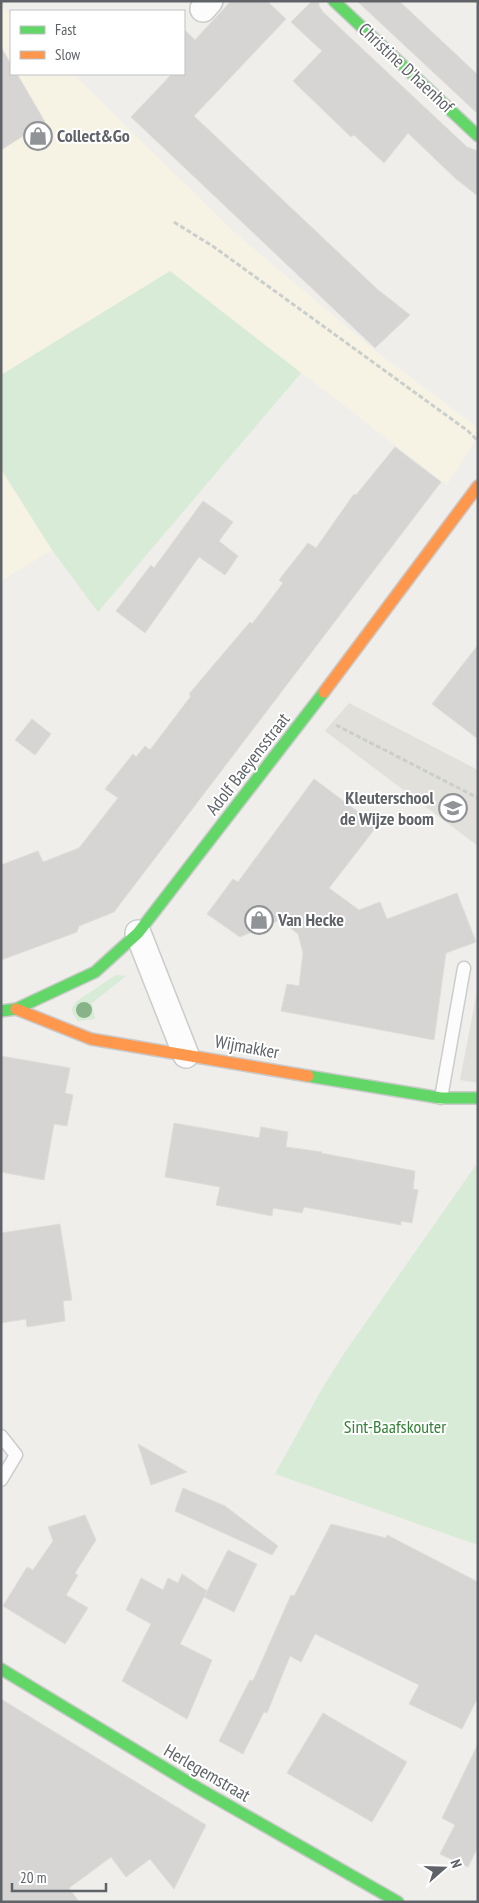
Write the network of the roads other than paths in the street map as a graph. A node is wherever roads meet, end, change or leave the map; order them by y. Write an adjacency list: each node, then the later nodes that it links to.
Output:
1 (334, 1): 2 (street, Christine D'haenhof)
2 (478, 136)
3 (478, 486): 4 (street, Adolf Baeyensstraat)
4 (138, 933): 6 (street, Adolf Baeyensstraat); 8 (street)
5 (464, 968): 9 (lane)
6 (16, 1009): 7 (street, Adolf Baeyensstraat); 8 (street, Wijmakker)
7 (1, 1011)
8 (186, 1055): 9 (street, Wijmakker)
9 (441, 1098): 10 (street, Wijmakker)
10 (478, 1098)
11 (1, 1436): 12 (lane)
12 (1, 1480)
13 (1, 1669): 14 (street, Herlegemstraat)
14 (398, 1902)

